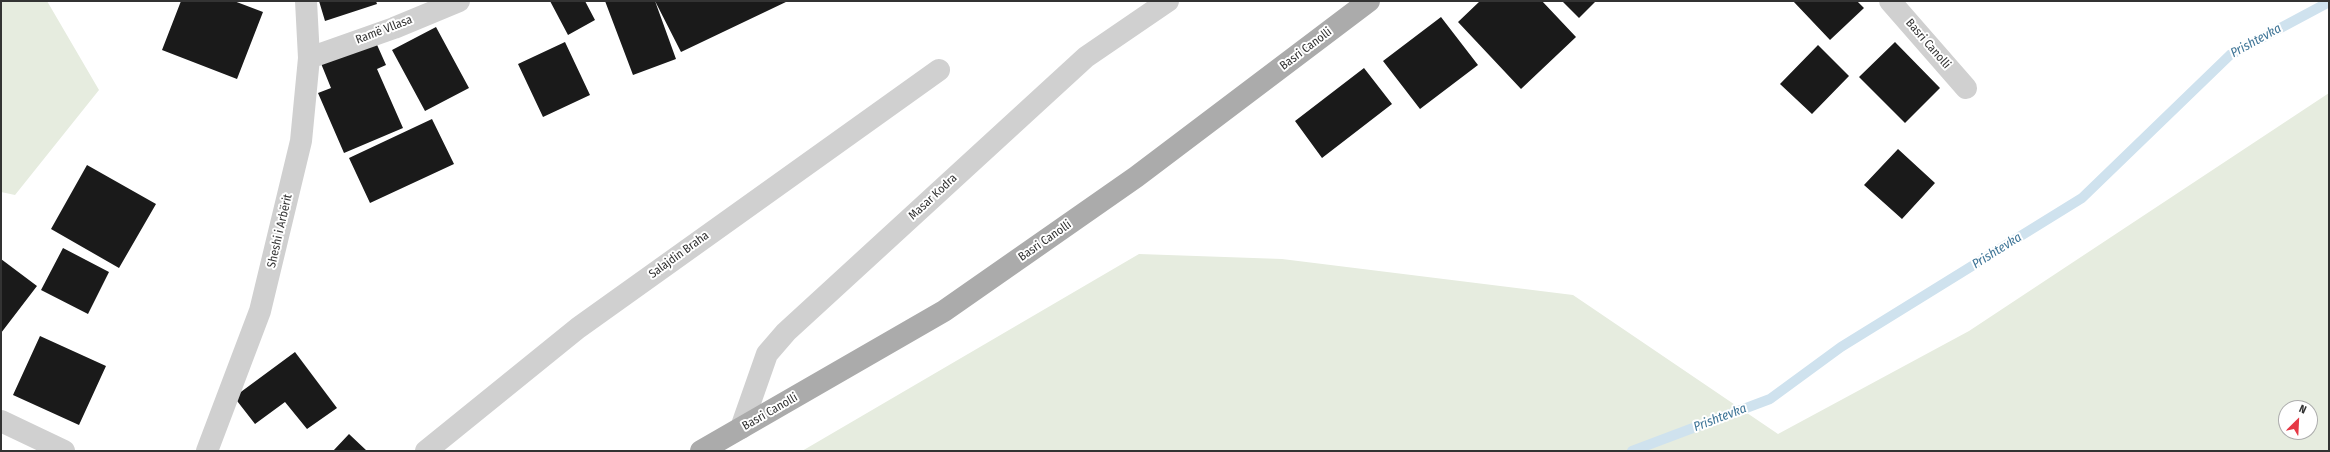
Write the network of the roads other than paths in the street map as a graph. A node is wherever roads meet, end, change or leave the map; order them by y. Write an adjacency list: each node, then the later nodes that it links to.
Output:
1 (306, 1): 6 (street, Sheshi i Arbërit)
2 (459, 1): 6 (street, Ramë Vllasa)
3 (1168, 1): 10 (street, Masar Kodra)
4 (1369, 1): 10 (main road, Basri Canolli)
5 (1890, 1): 8 (street, Basri Canolli)
6 (309, 58): 12 (street, Sheshi i Arbërit)
7 (939, 70): 13 (street, Salajdin Braha)
8 (1966, 88)
9 (1, 421): 11 (street)
10 (741, 428): 14 (main road, Basri Canolli)
11 (64, 451)
12 (207, 451)
13 (426, 451)
14 (701, 451)

